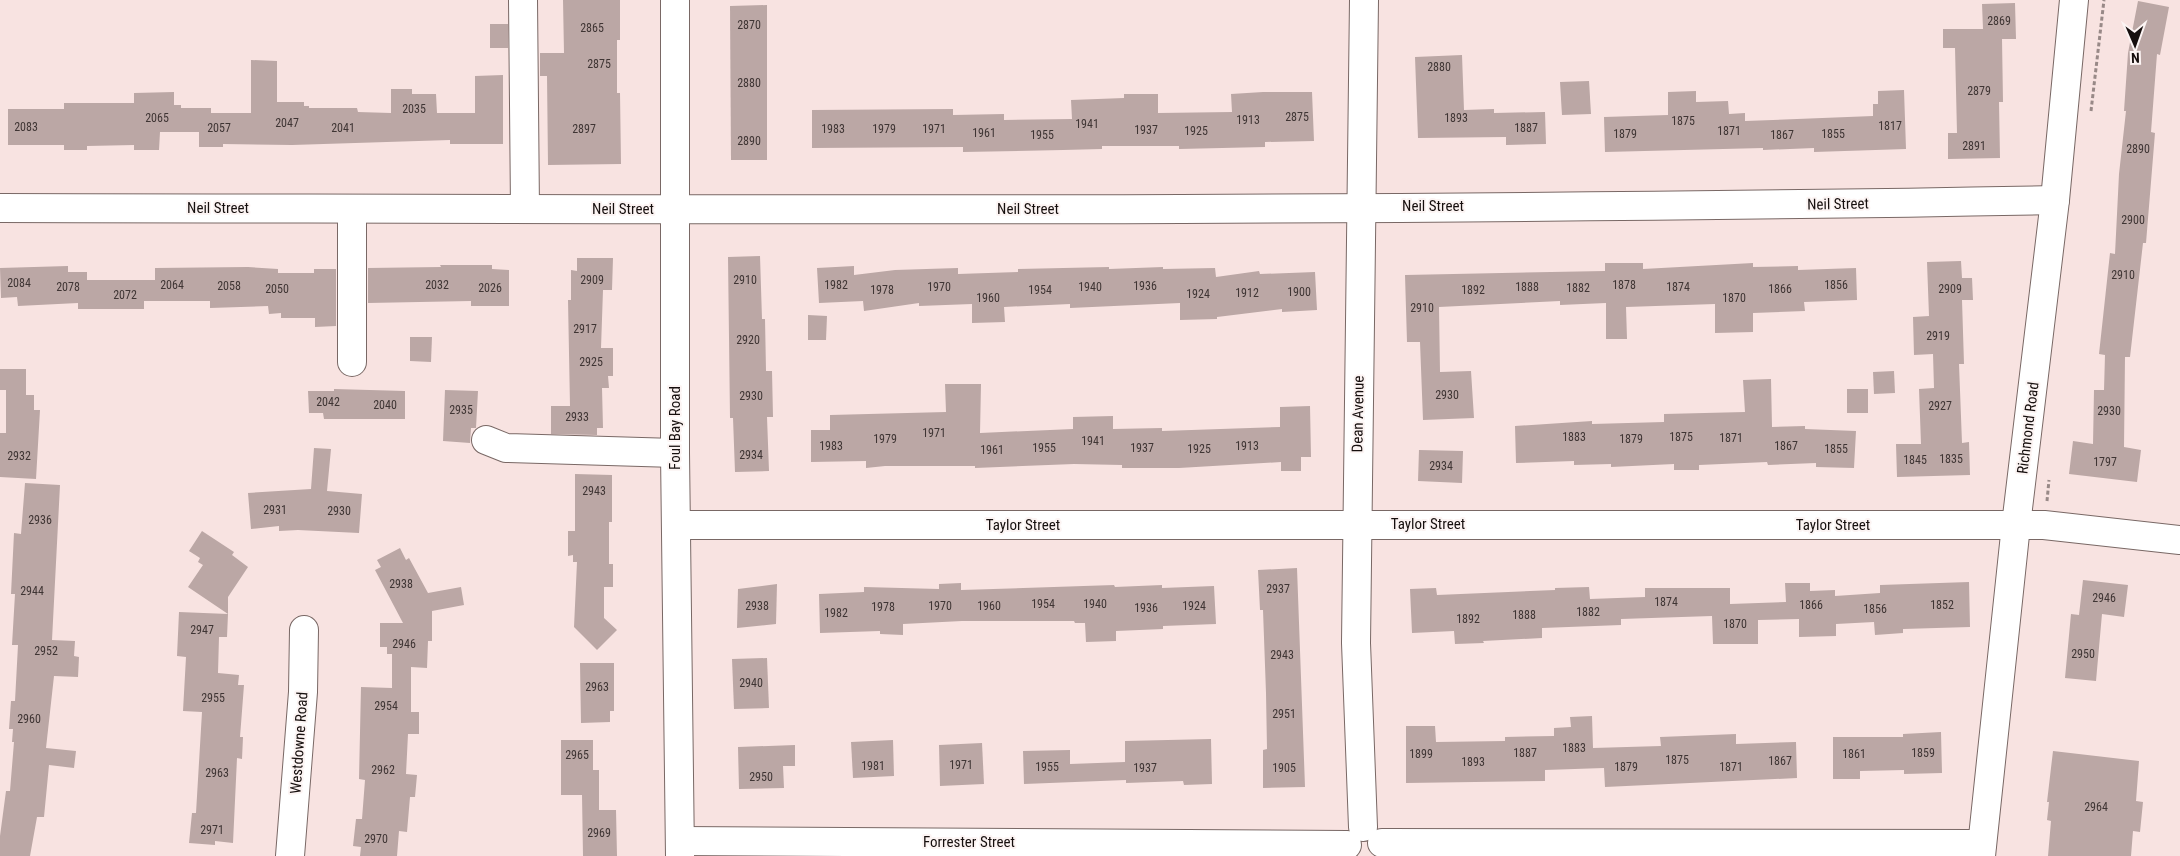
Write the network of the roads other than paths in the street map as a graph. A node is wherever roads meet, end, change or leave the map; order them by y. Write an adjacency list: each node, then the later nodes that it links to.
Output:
1 (523, 0): 9 (street)
2 (675, 0): 10 (street, Foul Bay Road)
3 (1364, 0): 6 (street, Dean Avenue)
4 (2074, 0): 5 (street, Richmond Road)
5 (2055, 200): 6 (street, Neil Street); 16 (street, Richmond Road)
6 (1360, 206): 10 (street, Neil Street); 14 (street, Dean Avenue)
7 (0, 208): 8 (street, Neil Street)
8 (352, 209): 9 (street, Neil Street); 11 (street)
9 (525, 209): 10 (street, Neil Street)
10 (675, 209): 13 (street, Foul Bay Road)
11 (352, 362)
12 (486, 440): 13 (street)
13 (675, 453): 15 (street, Foul Bay Road)
14 (1357, 524): 15 (street, Taylor Street); 16 (street, Taylor Street); 19 (street, Dean Avenue)
15 (676, 525): 20 (street, Foul Bay Road)
16 (2016, 525): 17 (street, Taylor Street); 21 (street, Richmond Road)
17 (2180, 540)
18 (304, 630): 22 (street, Westdowne Road)
19 (1364, 845): 20 (street, Forrester Street); 21 (street, Forrester Street)
20 (680, 848)
21 (1982, 850)
22 (290, 856)

